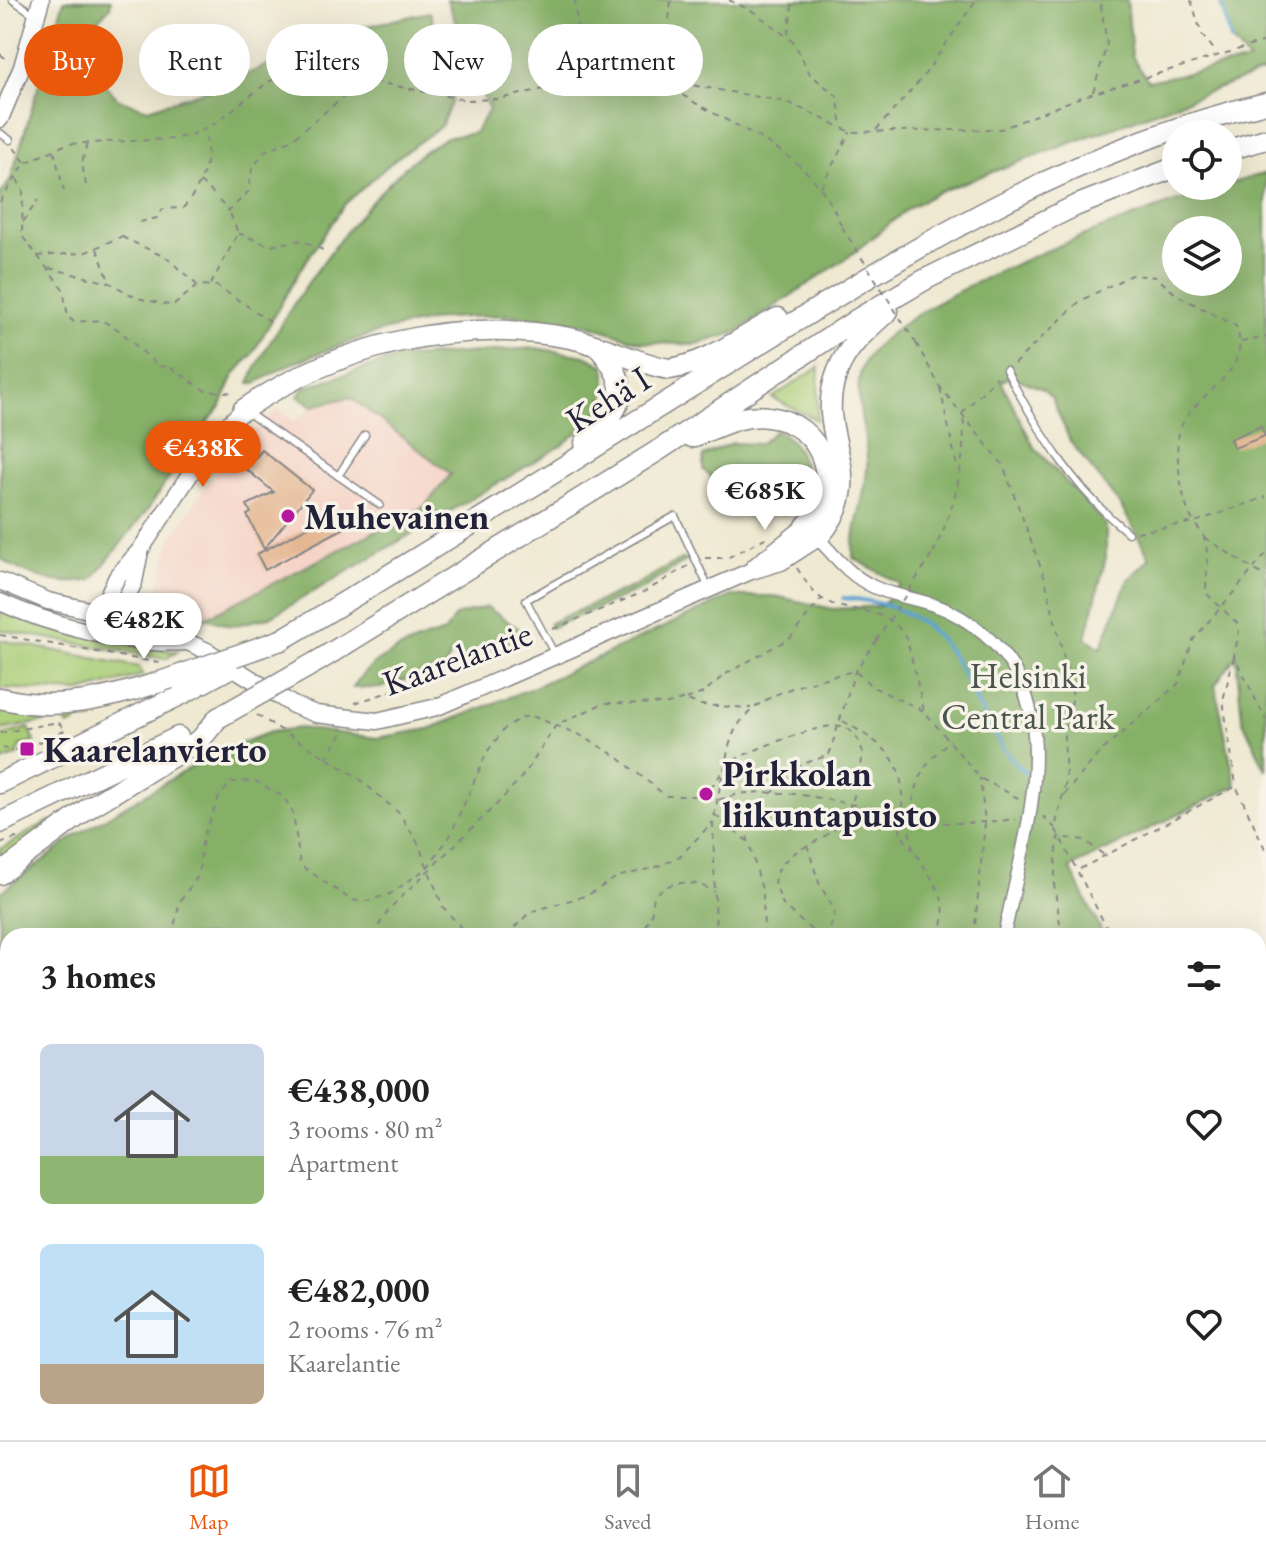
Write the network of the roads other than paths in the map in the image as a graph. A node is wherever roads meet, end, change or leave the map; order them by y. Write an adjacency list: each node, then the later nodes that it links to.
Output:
1 (13, 0): 2 (lane)
2 (40, 8): 4 (main road)
3 (1266, 103): 11 (highway, Kehä I)
4 (0, 119)
5 (0, 133): 7 (lane)
6 (1266, 139): 8 (highway)
7 (10, 140)
8 (1242, 146)
9 (1162, 172): 10 (highway, Kehä I)
10 (926, 279): 16 (highway, Kehä I); 20 (highway)
11 (862, 281): 12 (highway); 18 (highway, Kehä I)
12 (599, 348): 14 (highway); 18 (highway)
13 (1006, 370): 21 (lane)
14 (240, 401): 17 (lane); 22 (main road)
15 (365, 435): 17 (lane)
16 (659, 450): 20 (highway); 33 (highway, Kehä I, bridge)
17 (338, 476): 19 (lane)
18 (544, 480): 29 (highway, Kehä I)
19 (380, 505)
20 (812, 532): 24 (main road, Kaarelantie); 37 (street)
21 (1128, 533)
22 (141, 549): 26 (main road); 27 (main road)
23 (0, 581): 26 (main road, Kaarelantie)
24 (710, 590): 31 (main road, Kaarelantie); 31 (lane)
25 (0, 602): 28 (main road, Kaarelantie)
26 (100, 611): 27 (main road, Kaarelantie); 28 (main road)
27 (120, 617): 28 (main road); 30 (main road, Kaarelantie)
28 (105, 632): 30 (main road, Kaarelantie)
29 (281, 640): 32 (highway, bridge); 34 (highway, Kehä I, bridge)
30 (186, 642): 31 (main road, Kaarelantie)
31 (556, 657)
32 (0, 698)
33 (218, 718): 35 (highway, Kehä I); 36 (highway)
34 (0, 783)
35 (0, 823)
36 (0, 874)
37 (1006, 928)

